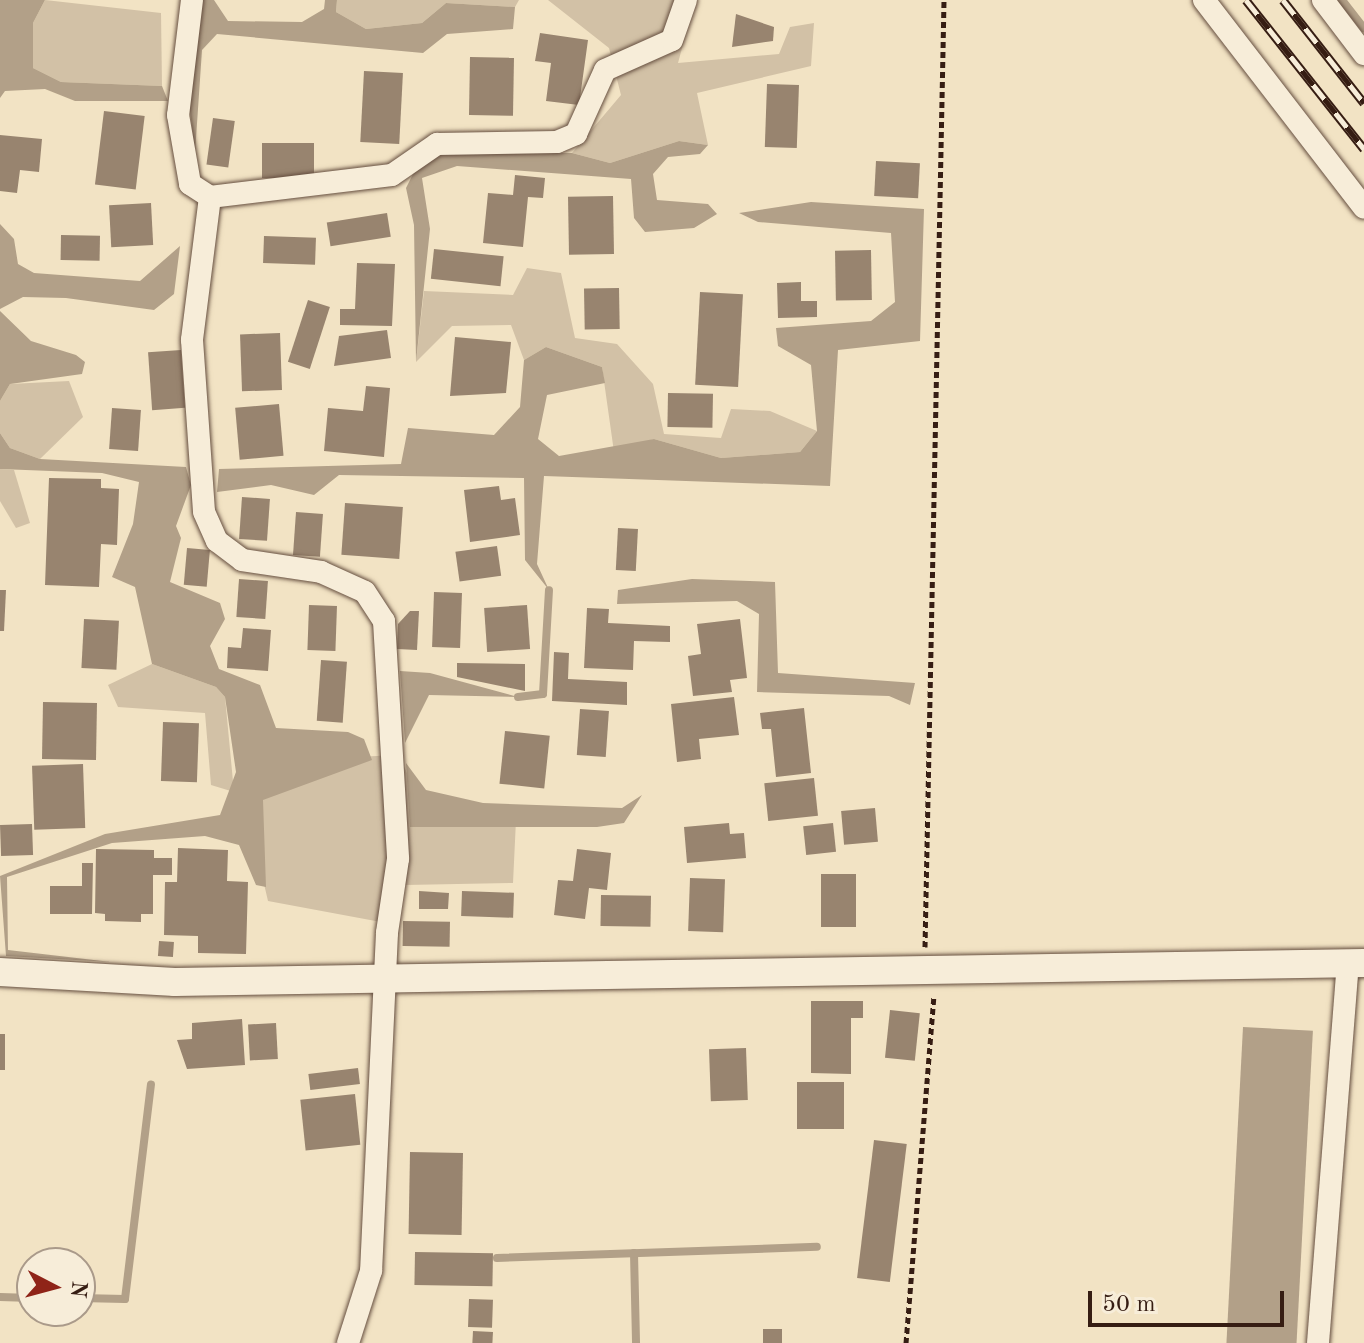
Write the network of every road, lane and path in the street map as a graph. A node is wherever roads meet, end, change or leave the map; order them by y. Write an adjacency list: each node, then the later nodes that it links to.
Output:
1 (192, 0): 7 (street)
2 (686, 0): 7 (street)
3 (944, 0): 10 (path)
4 (1204, 0): 8 (street)
5 (1323, 0): 6 (street)
6 (1364, 54)
7 (210, 197): 12 (street)
8 (1364, 208)
9 (1356, 964): 10 (street); 15 (street)
10 (930, 971): 12 (street); 14 (path)
11 (0, 972): 12 (street)
12 (384, 980): 13 (street)
13 (348, 1343)
14 (906, 1343)
15 (1318, 1343)

